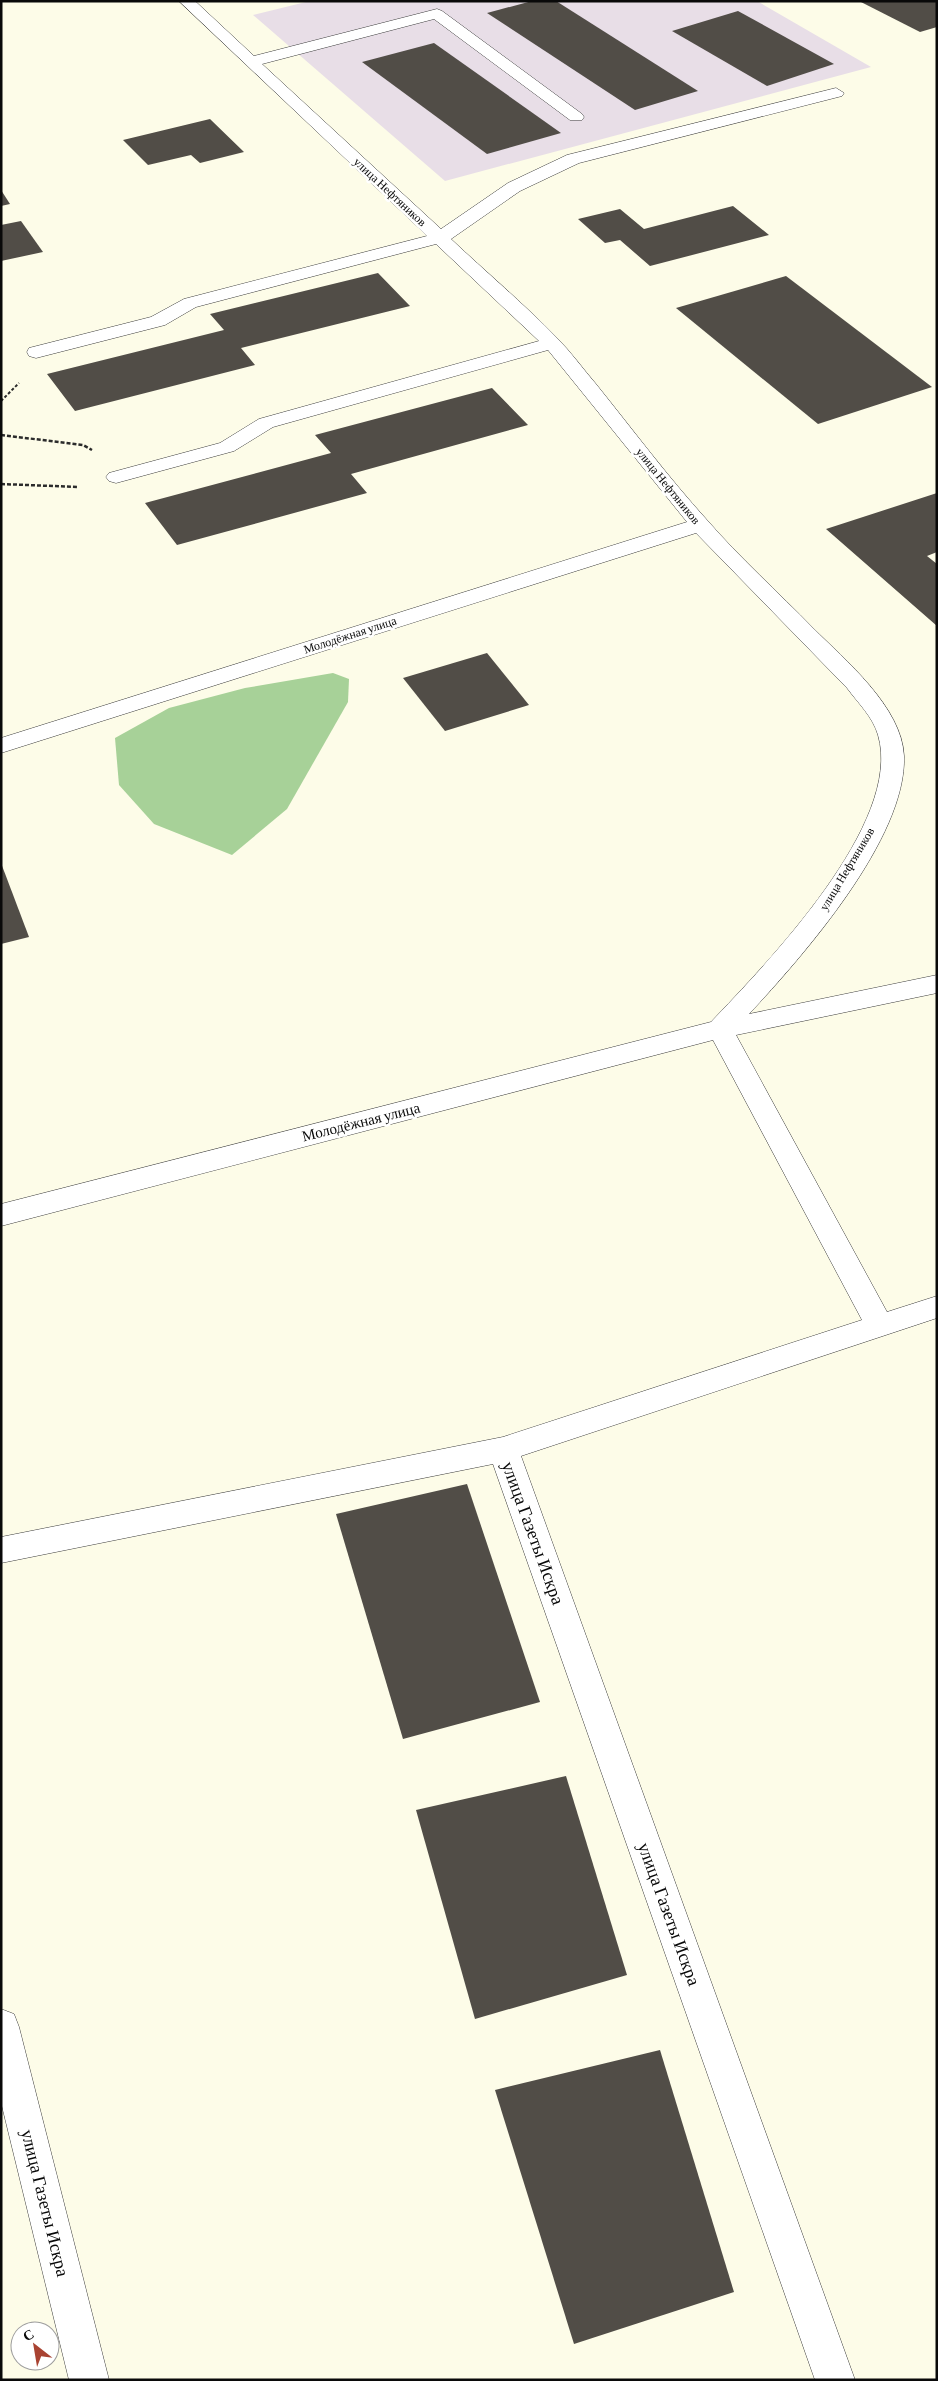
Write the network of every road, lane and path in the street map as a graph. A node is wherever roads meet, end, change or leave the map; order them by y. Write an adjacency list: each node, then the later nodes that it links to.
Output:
1 (186, 1): 2 (street, улица Нефтяников)
2 (250, 62): 4 (street); 5 (street, улица Нефтяников)
3 (836, 93): 5 (street)
4 (576, 117)
5 (440, 238): 6 (street, улица Нефтяников); 7 (street)
6 (552, 343): 9 (street); 11 (street, улица Нефтяников)
7 (36, 352)
8 (1, 435): 9 (path)
9 (116, 477): 10 (path)
10 (1, 484)
11 (700, 525): 12 (street, Молодёжная улица); 14 (street, улица Нефтяников)
12 (1, 746)
13 (937, 984): 14 (street, Молодёжная улица)
14 (720, 1029): 15 (street, Молодёжная улица); 17 (street)
15 (1, 1215)
16 (937, 1308): 17 (street)
17 (880, 1324): 18 (street)
18 (503, 1449): 19 (street); 22 (street, улица Газеты Искра)
19 (1, 1550)
20 (1, 2027): 21 (street, улица Газеты Искра)
21 (90, 2380)
22 (835, 2380)

